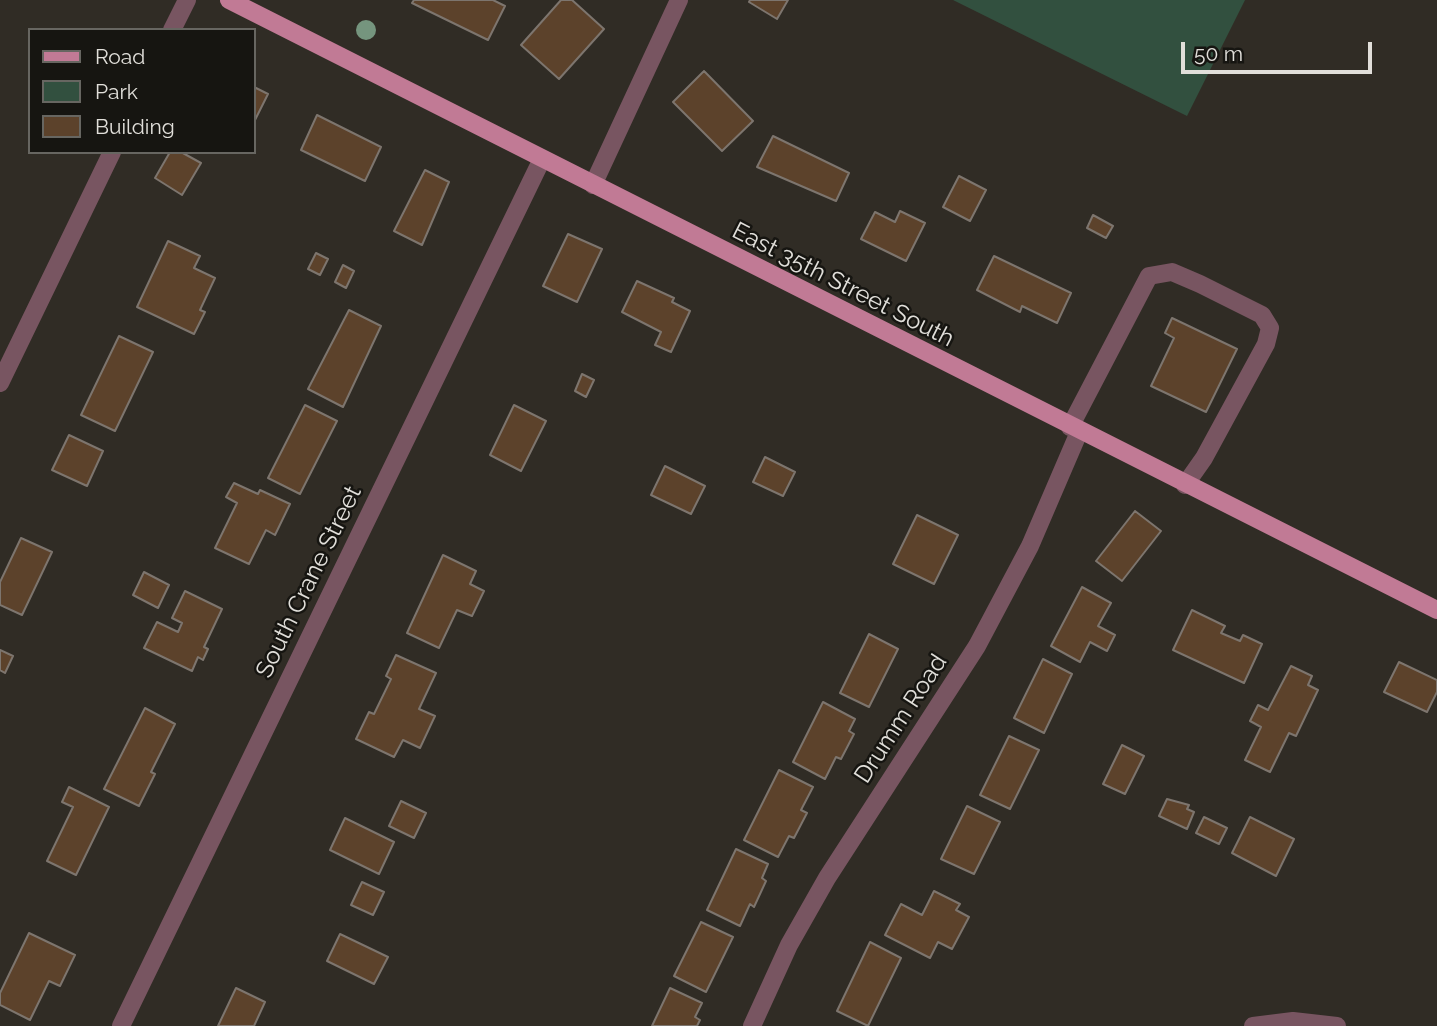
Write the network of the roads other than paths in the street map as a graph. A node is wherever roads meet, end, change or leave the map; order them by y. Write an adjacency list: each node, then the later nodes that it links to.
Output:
1 (187, 0): 4 (street)
2 (229, 0): 6 (main road, East 35th Street South)
3 (679, 0): 7 (street)
4 (173, 28)
5 (112, 154): 8 (street)
6 (542, 159): 7 (main road, East 35th Street South); 12 (street, South Crane Street)
7 (593, 185): 9 (main road, East 35th Street South)
8 (0, 383)
9 (1074, 430): 10 (main road, East 35th Street South); 10 (street, Drumm Road); 13 (street, Drumm Road)
10 (1185, 485): 11 (main road, East 35th Street South)
11 (1437, 610)
12 (121, 1026)
13 (752, 1026)
14 (1253, 1026): 15 (street)
15 (1337, 1026)

